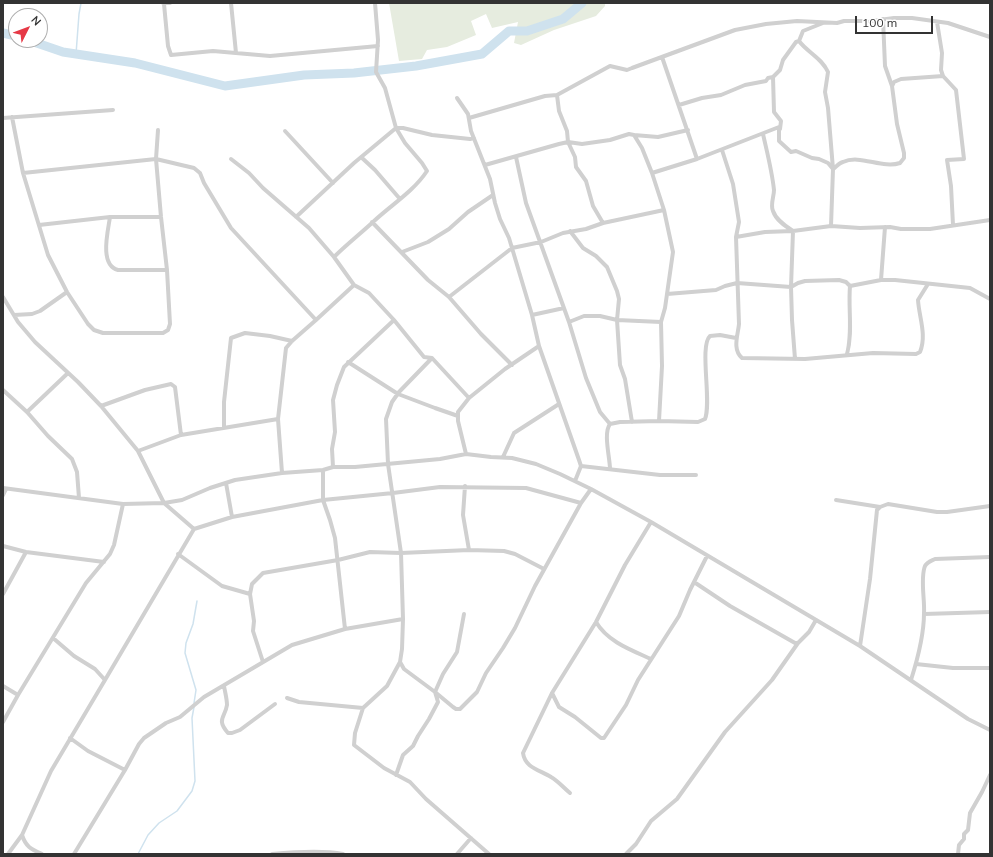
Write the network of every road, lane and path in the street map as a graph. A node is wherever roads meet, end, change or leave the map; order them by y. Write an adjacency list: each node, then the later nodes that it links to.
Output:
1 (163, 3): 2 (street); 11 (street)
2 (170, 3)
3 (231, 3): 11 (street)
4 (375, 3): 10 (street)
5 (883, 19): 6 (street); 7 (street); 15 (street)
6 (937, 22): 8 (street); 13 (street)
7 (827, 23): 9 (street); 12 (street)
8 (990, 37)
9 (799, 41): 14 (street); 39 (street)
10 (378, 46): 11 (street); 23 (street)
11 (236, 52)
12 (662, 57): 16 (street); 18 (street)
13 (942, 76): 15 (street); 53 (street)
14 (773, 77): 18 (street); 30 (street)
15 (892, 86): 39 (street)
16 (558, 95): 22 (street); 31 (street)
17 (457, 98): 22 (street)
18 (679, 105): 25 (street)
19 (113, 110): 20 (street)
20 (12, 117): 21 (street); 40 (street)
21 (3, 118)
22 (469, 118): 29 (street)
23 (396, 128): 29 (street); 33 (street); 44 (street)
24 (158, 130): 35 (street)
25 (688, 130): 28 (street); 37 (street)
26 (285, 131): 42 (street)
27 (763, 134): 30 (street); 32 (street); 57 (street)
28 (634, 135): 31 (street); 41 (street)
29 (474, 138): 38 (street)
30 (779, 141): 39 (street)
31 (568, 142): 34 (street); 51 (street)
32 (722, 150): 37 (street); 58 (street)
33 (361, 157): 42 (street); 44 (street)
34 (516, 157): 38 (street); 59 (street)
35 (156, 159): 40 (street); 47 (street); 78 (street)
36 (232, 159): 48 (street)
37 (697, 159): 41 (street)
38 (485, 165): 43 (street)
39 (832, 169): 54 (street)
40 (22, 172): 52 (street)
41 (652, 173): 45 (street)
42 (333, 183): 48 (street)
43 (493, 195): 60 (street); 61 (street)
44 (400, 199): 50 (street)
45 (664, 210): 51 (street); 71 (street)
46 (110, 217): 47 (street); 52 (street); 63 (street)
47 (160, 217): 63 (street)
48 (296, 218): 62 (street)
49 (990, 220): 53 (street)
50 (372, 222): 61 (street); 62 (street)
51 (603, 223): 56 (street)
52 (39, 225): 70 (street)
53 (953, 225): 55 (street)
54 (831, 226): 55 (street); 57 (street)
55 (885, 227): 64 (street)
56 (570, 231): 59 (street); 80 (street)
57 (793, 231): 58 (street); 69 (street)
58 (736, 237): 65 (street)
59 (541, 242): 60 (street); 75 (street)
60 (512, 248): 73 (street); 77 (street)
61 (402, 252): 73 (street)
62 (334, 257): 67 (street)
63 (167, 270): 70 (street)
64 (881, 280): 66 (street); 68 (street)
65 (737, 283): 69 (street); 71 (street); 83 (street)
66 (928, 284): 74 (street); 86 (street)
67 (354, 285): 78 (street); 79 (street)
68 (850, 286): 69 (street); 86 (street)
69 (791, 287): 88 (street)
70 (67, 292): 76 (street)
71 (667, 294): 82 (street)
72 (3, 297): 76 (street)
73 (449, 297): 90 (street)
74 (990, 299)
75 (564, 308): 77 (street); 81 (street)
76 (14, 315): 91 (street)
77 (532, 315): 85 (street)
78 (316, 320): 84 (street)
79 (394, 320): 87 (street); 89 (street)
80 (617, 320): 81 (street); 82 (street); 101 (street)
81 (569, 322): 102 (street)
82 (661, 322): 100 (street)
83 (736, 338): 88 (street); 100 (street)
84 (292, 341): 99 (street); 103 (street)
85 (539, 346): 90 (street); 95 (street)
86 (847, 354): 88 (street)
87 (432, 358): 93 (street); 94 (street)
88 (795, 359)
89 (348, 362): 93 (street); 109 (street)
90 (512, 365): 94 (street)
91 (68, 373): 96 (street); 97 (street)
92 (3, 390): 97 (street)
93 (398, 394): 98 (street); 108 (street)
94 (469, 398): 98 (street)
95 (559, 404): 107 (street); 110 (street)
96 (101, 406): 104 (street); 105 (street)
97 (27, 412): 118 (street)
98 (458, 416): 106 (street)
99 (278, 419): 103 (street); 113 (street)
100 (659, 421): 101 (street)
101 (632, 422): 102 (street)
102 (610, 424): 111 (street)
103 (224, 428): 104 (street)
104 (181, 435): 105 (street)
105 (138, 452): 127 (street)
106 (466, 454): 107 (street); 108 (street)
107 (503, 457): 115 (street)
108 (388, 464): 109 (street); 121 (street)
109 (333, 466): 112 (street)
110 (581, 466): 111 (street); 115 (street)
111 (610, 469): 114 (street)
112 (323, 470): 113 (street); 125 (street)
113 (282, 473): 116 (street)
114 (696, 475)
115 (575, 481): 120 (street)
116 (226, 483): 127 (street); 132 (street)
117 (465, 486): 121 (street); 129 (street); 136 (street)
118 (78, 488): 123 (street); 124 (street)
119 (5, 489): 122 (street); 123 (street)
120 (591, 489): 129 (street); 133 (street)
121 (393, 493): 125 (street); 138 (street)
122 (3, 495)
123 (71, 497): 124 (street)
124 (79, 498): 128 (street)
125 (323, 500): 132 (street); 142 (street)
126 (836, 500): 131 (street)
127 (164, 503): 128 (street); 134 (street)
128 (122, 504): 143 (street)
129 (581, 504): 144 (street)
130 (990, 506): 131 (street)
131 (880, 507): 157 (street)
132 (232, 517): 134 (street)
133 (650, 522): 140 (street); 153 (street)
134 (194, 529): 139 (street)
135 (3, 546): 137 (street)
136 (469, 550): 138 (street); 144 (street)
137 (26, 552): 143 (street); 146 (street)
138 (401, 553): 142 (street); 151 (street)
139 (178, 554): 147 (street); 163 (street)
140 (707, 556): 145 (street); 152 (street)
141 (990, 557): 150 (street)
142 (338, 560): 147 (street); 154 (street)
143 (104, 562): 155 (street)
144 (544, 569): 167 (street)
145 (694, 582): 156 (street); 158 (street)
146 (3, 594)
147 (250, 594): 159 (street)
148 (990, 612): 150 (street)
149 (464, 614): 167 (street)
150 (924, 614): 161 (street)
151 (403, 619): 154 (street); 160 (street)
152 (816, 620): 156 (street); 157 (street)
153 (596, 622): 158 (street); 168 (street)
154 (345, 629): 159 (street)
155 (52, 638): 163 (street); 169 (street)
156 (798, 643): 189 (street)
157 (860, 646): 164 (street)
158 (651, 659): 168 (street)
159 (263, 662): 166 (street)
160 (400, 662): 167 (street); 172 (street)
161 (916, 664): 162 (street); 164 (street)
162 (990, 668)
163 (105, 680): 175 (street)
164 (911, 680): 174 (street)
165 (3, 686): 169 (street)
166 (224, 686): 171 (street); 176 (street)
167 (435, 692): 177 (street)
168 (552, 693): 179 (street)
169 (18, 695): 173 (street)
170 (287, 698): 172 (street)
171 (275, 704)
172 (363, 708): 177 (street)
173 (3, 722)
174 (990, 730)
175 (70, 738): 176 (street); 180 (street)
176 (125, 770): 184 (street)
177 (396, 775): 181 (street)
178 (990, 775): 190 (street)
179 (570, 793)
180 (22, 835): 182 (street); 183 (street)
181 (470, 838): 187 (street); 188 (street)
182 (8, 854)
183 (42, 854)
184 (74, 854)
185 (272, 854): 186 (street)
186 (343, 854)
187 (457, 854)
188 (489, 854)
189 (626, 854)
190 (958, 854)

